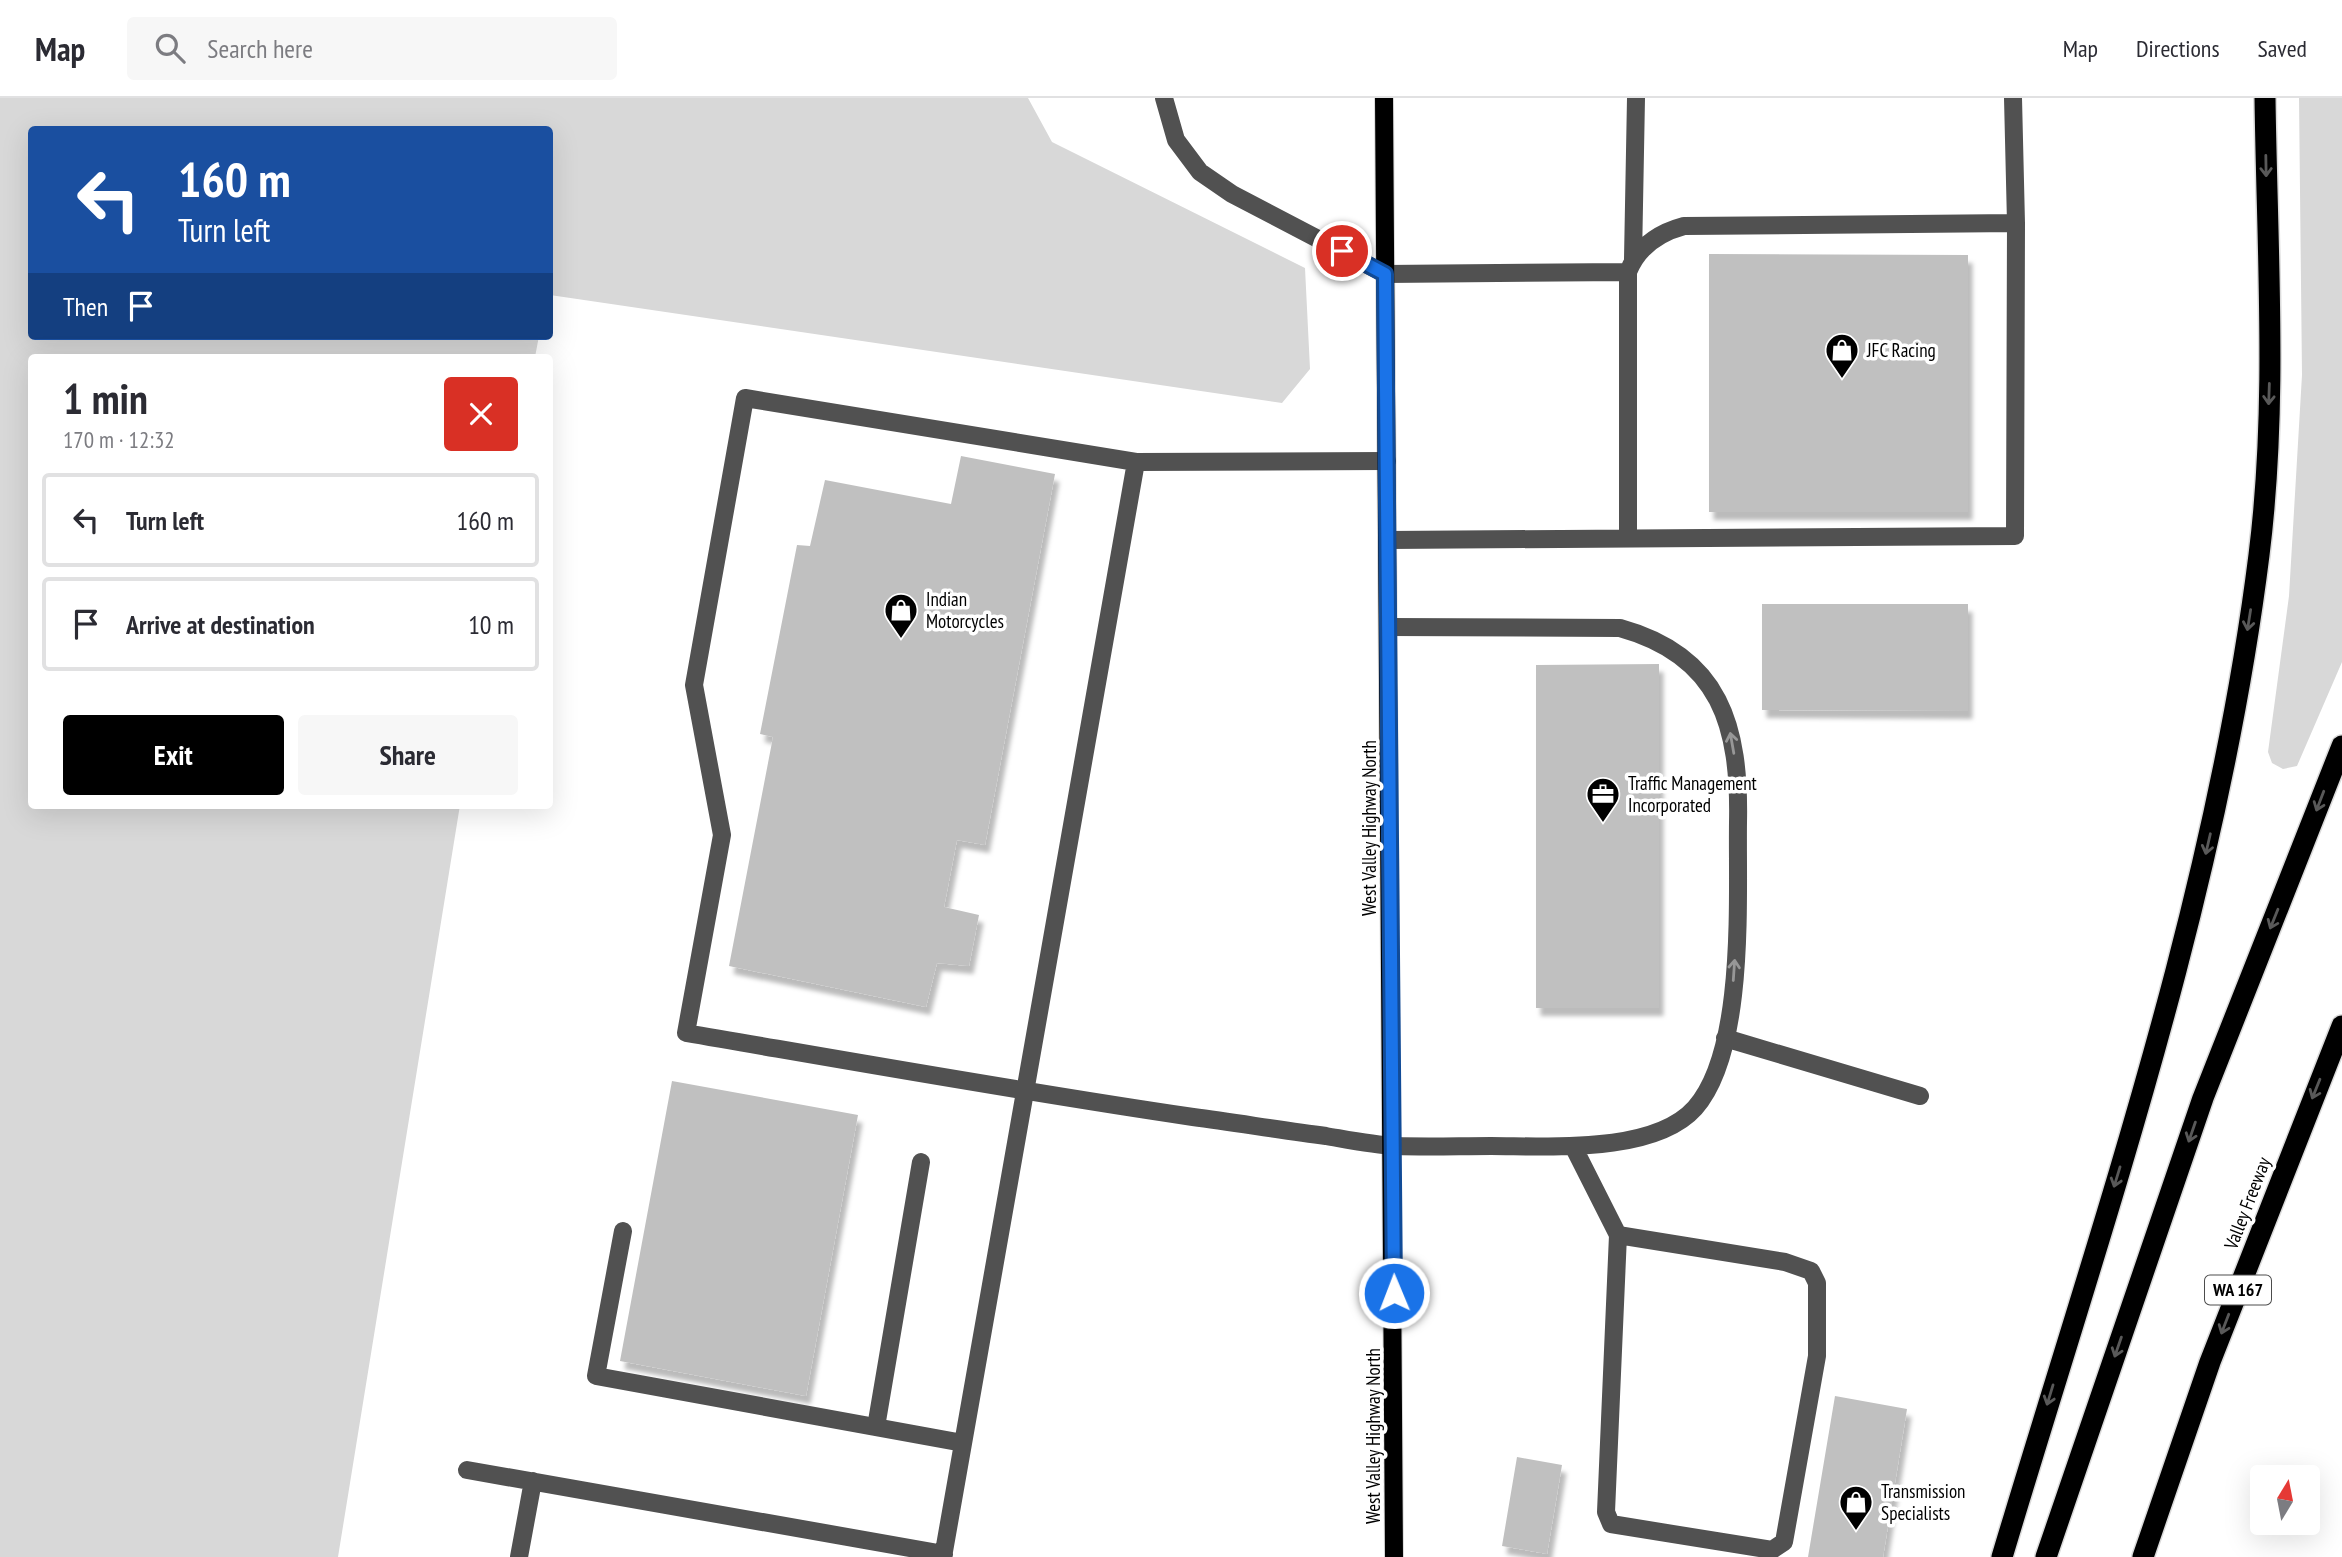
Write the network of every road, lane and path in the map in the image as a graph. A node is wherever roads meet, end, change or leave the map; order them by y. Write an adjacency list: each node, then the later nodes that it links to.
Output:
1 (1164, 98): 8 (lane)
2 (1384, 98): 8 (main road, West Valley Highway North)
3 (1636, 98): 7 (lane)
4 (2013, 98): 6 (lane)
5 (2265, 98): 32 (highway, one-way to 32)
6 (2016, 223): 7 (lane); 11 (lane)
7 (1631, 266): 8 (lane); 11 (lane)
8 (1385, 274): 9 (main road, West Valley Highway North)
9 (1387, 461): 10 (lane); 12 (main road, West Valley Highway North)
10 (1136, 462): 17 (lane); 17 (lane)
11 (1628, 538): 12 (lane)
12 (1388, 540): 13 (main road, West Valley Highway North)
13 (1388, 627): 16 (lane, one-way to 13); 19 (main road, West Valley Highway North)
14 (2342, 746): 33 (highway, one-way to 33)
15 (2342, 1026): 34 (highway, Valley Freeway / WA 167, one-way to 34)
16 (1726, 1038): 18 (lane); 20 (lane)
17 (1025, 1093): 19 (lane); 25 (lane)
18 (1920, 1096)
19 (1393, 1146): 20 (lane); 31 (main road, West Valley Highway North)
20 (1573, 1146): 23 (lane)
21 (921, 1163): 24 (lane)
22 (623, 1231): 24 (lane)
23 (1618, 1235): 23 (lane)
24 (876, 1427): 25 (lane)
25 (963, 1443): 29 (lane)
26 (467, 1470): 27 (lane)
27 (533, 1481): 28 (lane); 30 (lane)
28 (869, 1549): 29 (lane)
29 (944, 1555)
30 (519, 1557)
31 (1394, 1557)
32 (2002, 1557)
33 (2046, 1557)
34 (2143, 1557)

